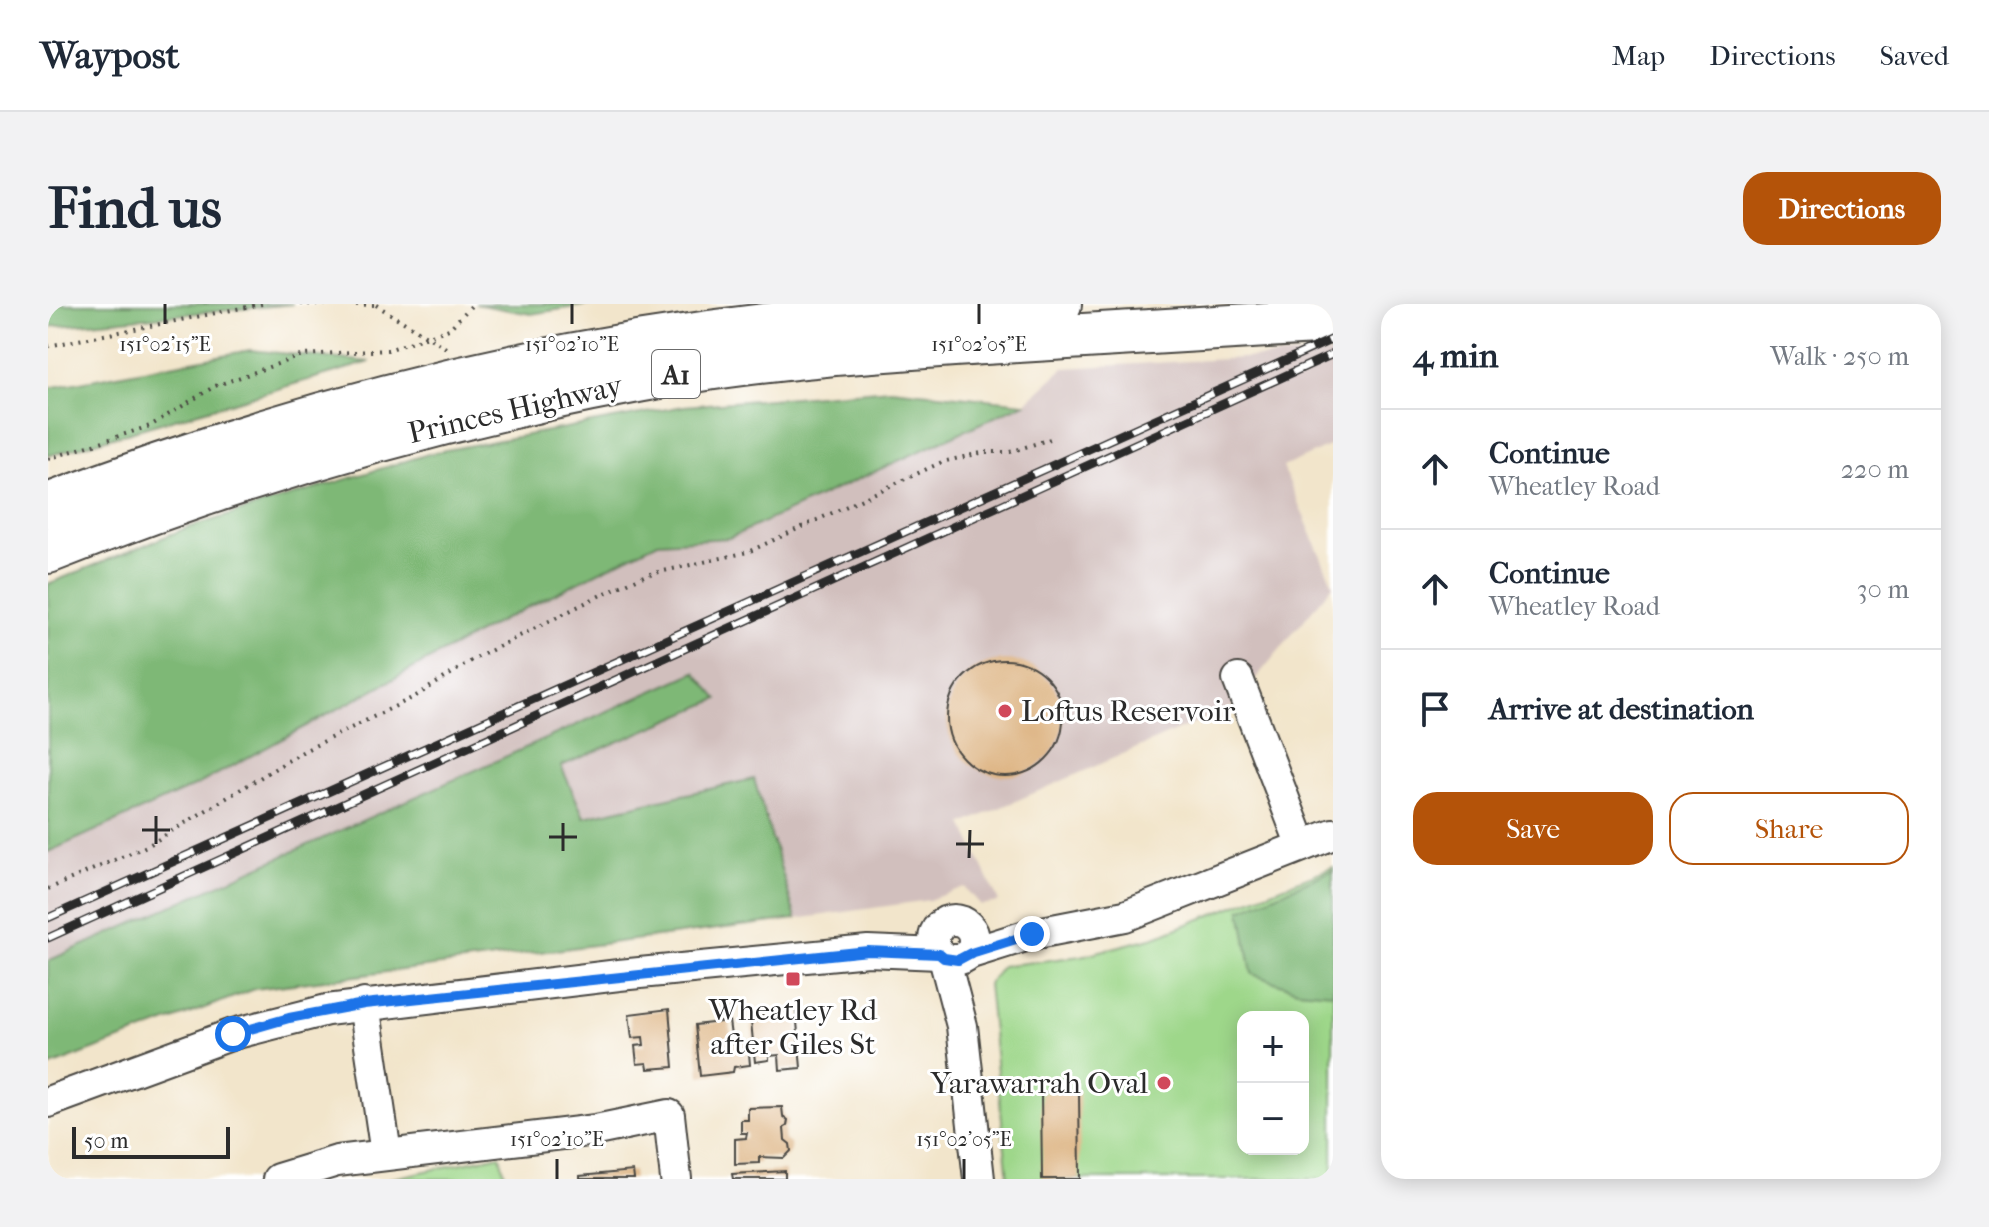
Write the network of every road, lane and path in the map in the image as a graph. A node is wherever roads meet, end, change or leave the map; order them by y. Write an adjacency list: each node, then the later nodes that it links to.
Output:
1 (262, 304): 8 (path)
2 (300, 304): 5 (path)
3 (473, 304): 7 (path)
4 (1059, 304): 9 (highway, Princes Highway / A1)
5 (377, 305): 7 (path)
6 (1330, 321): 13 (highway, Princes Highway / A1)
7 (430, 336): 9 (path); 11 (path)
8 (48, 346)
9 (472, 377): 12 (highway, Princes Highway / A1)
10 (1050, 439): 17 (path)
11 (48, 459)
12 (48, 506)
13 (48, 551)
14 (1238, 679): 16 (street)
15 (1333, 834): 16 (street)
16 (1302, 846): 18 (street)
17 (48, 889)
18 (954, 947): 19 (street); 24 (street)
19 (364, 1004): 20 (street); 21 (street)
20 (48, 1102)
21 (386, 1154): 22 (street); 23 (street)
22 (278, 1179)
23 (676, 1179)
24 (979, 1179)

